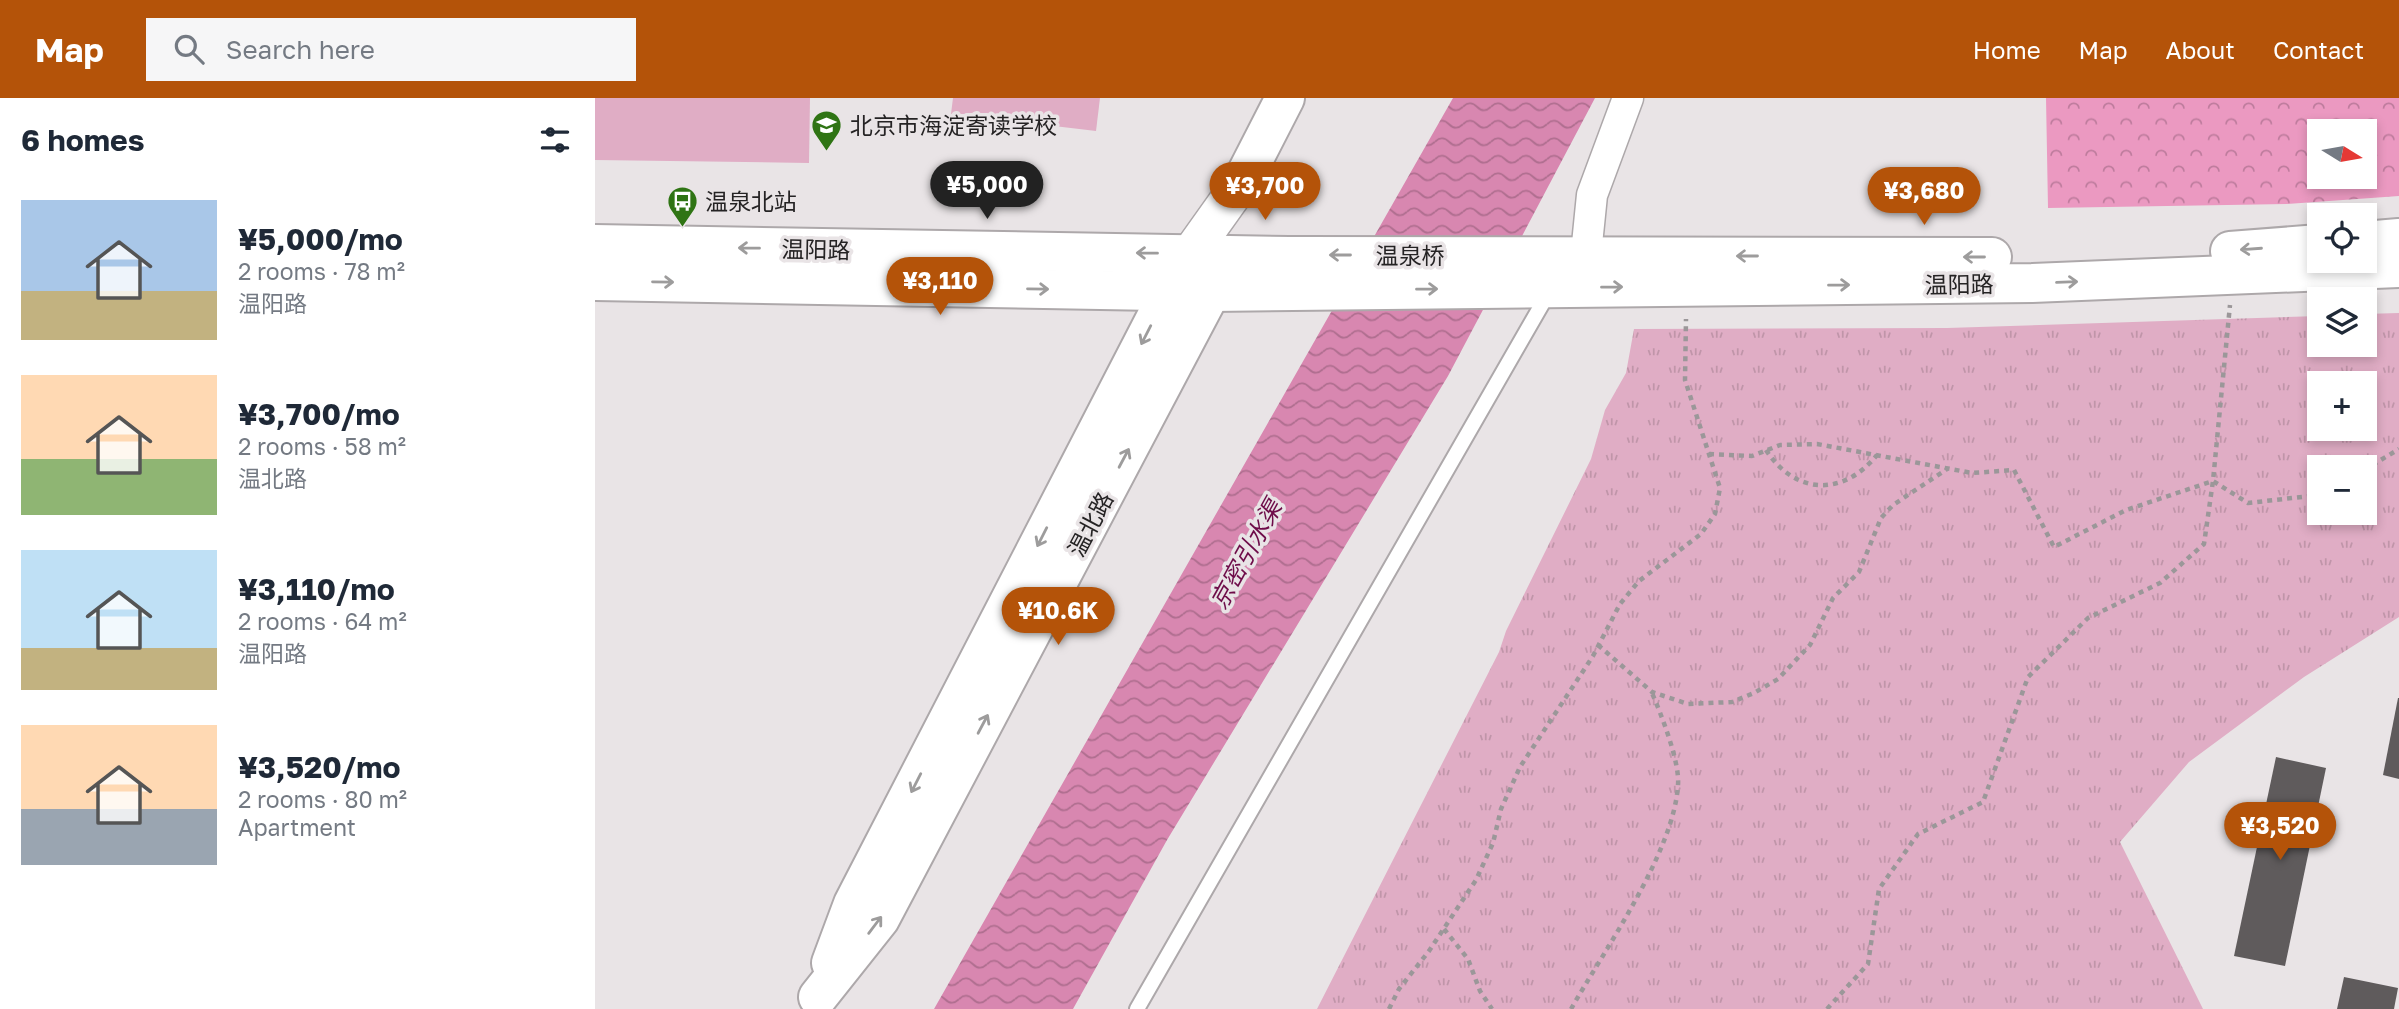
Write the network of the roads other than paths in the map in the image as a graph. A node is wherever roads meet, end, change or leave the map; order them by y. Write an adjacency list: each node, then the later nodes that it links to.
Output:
1 (1285, 98): 3 (main road, 温北路)
2 (1628, 98): 10 (street)
3 (1243, 180): 8 (street, 温北路); 9 (street, 温北路)
4 (2399, 238): 5 (main road)
5 (2377, 239)
6 (595, 244): 8 (main road, 温阳路, one-way to 6)
7 (2307, 245): 10 (main road, 温阳路, one-way to 10)
8 (1191, 253): 9 (main road, 温阳路); 15 (main road, 温北路)
9 (1230, 254): 12 (main road, 温阳路); 16 (main road, 温北路)
10 (1586, 254): 13 (main road, 温阳路)
11 (2399, 268): 13 (main road, 温阳路, one-way to 11)
12 (1287, 273): 13 (main road, 温泉桥); 16 (main road, 温阳路)
13 (1534, 276): 18 (lane)
14 (595, 282): 15 (main road, 温阳路, one-way to 15)
15 (1168, 292): 16 (main road, 温阳路); 17 (main road, 温北路, one-way to 17)
16 (1212, 292): 17 (main road, 温北路, one-way to 16)
17 (814, 1003)
18 (1137, 1009)

